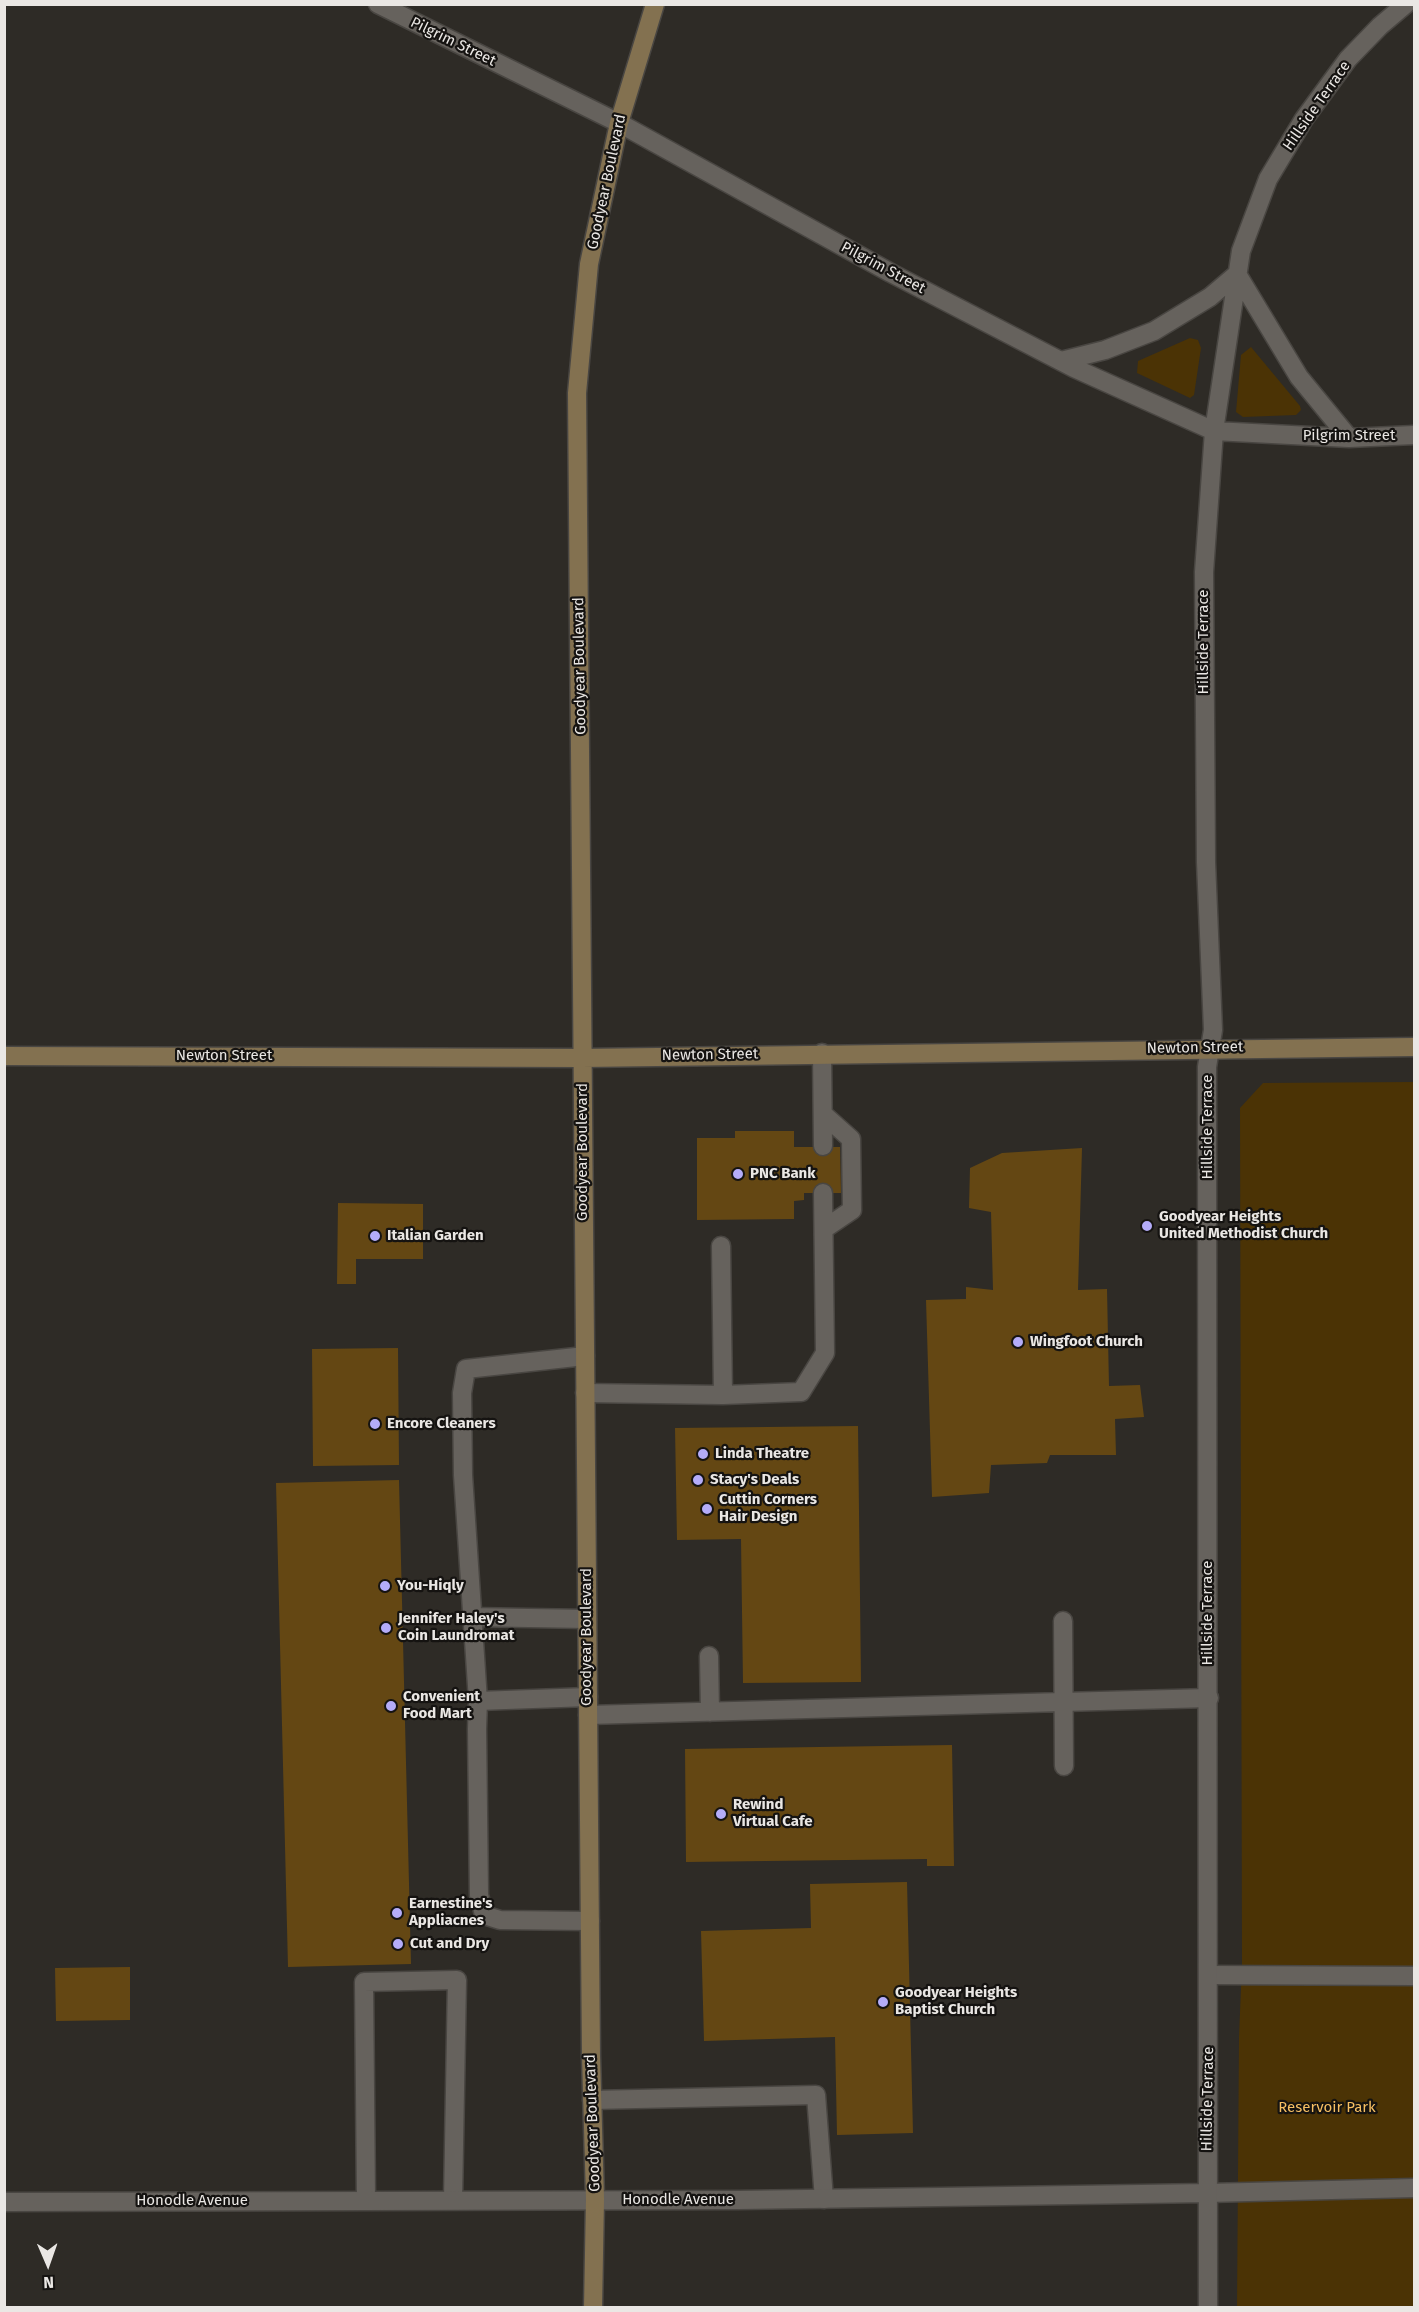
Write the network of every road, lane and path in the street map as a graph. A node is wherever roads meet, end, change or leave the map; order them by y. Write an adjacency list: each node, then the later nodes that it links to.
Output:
1 (378, 4): 4 (street, Pilgrim Street)
2 (655, 4): 4 (street, Goodyear Boulevard)
3 (1406, 4): 5 (street, Hillside Terrace)
4 (619, 123): 6 (street, Pilgrim Street); 14 (street, Goodyear Boulevard)
5 (1237, 274): 6 (street); 7 (street, Hillside Terrace); 9 (street)
6 (1060, 361): 7 (street, Pilgrim Street)
7 (1214, 431): 9 (street, Pilgrim Street); 10 (street, Hillside Terrace)
8 (1414, 435): 9 (street, Pilgrim Street)
9 (1349, 438)
10 (1211, 1047): 11 (street, Newton Street); 12 (street, Newton Street); 27 (street, Hillside Terrace)
11 (1414, 1047)
12 (822, 1053): 14 (street, Newton Street); 15 (street)
13 (4, 1056): 14 (street, Newton Street)
14 (582, 1058): 20 (street, Goodyear Boulevard)
15 (823, 1114): 16 (street); 18 (street)
16 (823, 1146)
17 (823, 1193): 18 (street)
18 (824, 1229): 22 (street)
19 (722, 1246): 22 (street)
20 (585, 1356): 21 (street, Goodyear Boulevard); 23 (street)
21 (585, 1393): 22 (street); 24 (street, Goodyear Boulevard)
22 (723, 1395)
23 (471, 1617): 24 (street); 28 (street)
24 (587, 1619): 30 (street, Goodyear Boulevard)
25 (1063, 1621): 29 (street)
26 (709, 1656): 31 (street)
27 (1209, 1698): 29 (street); 34 (street, Hillside Terrace)
28 (478, 1701): 30 (street); 33 (street)
29 (1064, 1702): 31 (street); 32 (street)
30 (588, 1706): 31 (street); 33 (street, Goodyear Boulevard)
31 (710, 1712)
32 (1064, 1766)
33 (590, 1921): 36 (street, Goodyear Boulevard)
34 (1209, 1975): 35 (street); 38 (street, Hillside Terrace)
35 (1414, 1976)
36 (592, 2100): 39 (street, Goodyear Boulevard); 40 (street)
37 (1414, 2188): 38 (street, Honodle Avenue)
38 (1207, 2193): 40 (street, Honodle Avenue); 45 (street, Hillside Terrace)
39 (595, 2199): 40 (street, Honodle Avenue); 42 (street, Honodle Avenue); 44 (street, Goodyear Boulevard)
40 (824, 2199)
41 (366, 2200): 42 (street, Honodle Avenue); 42 (street); 43 (street, Honodle Avenue)
42 (453, 2200)
43 (4, 2202)
44 (593, 2307)
45 (1208, 2307)

